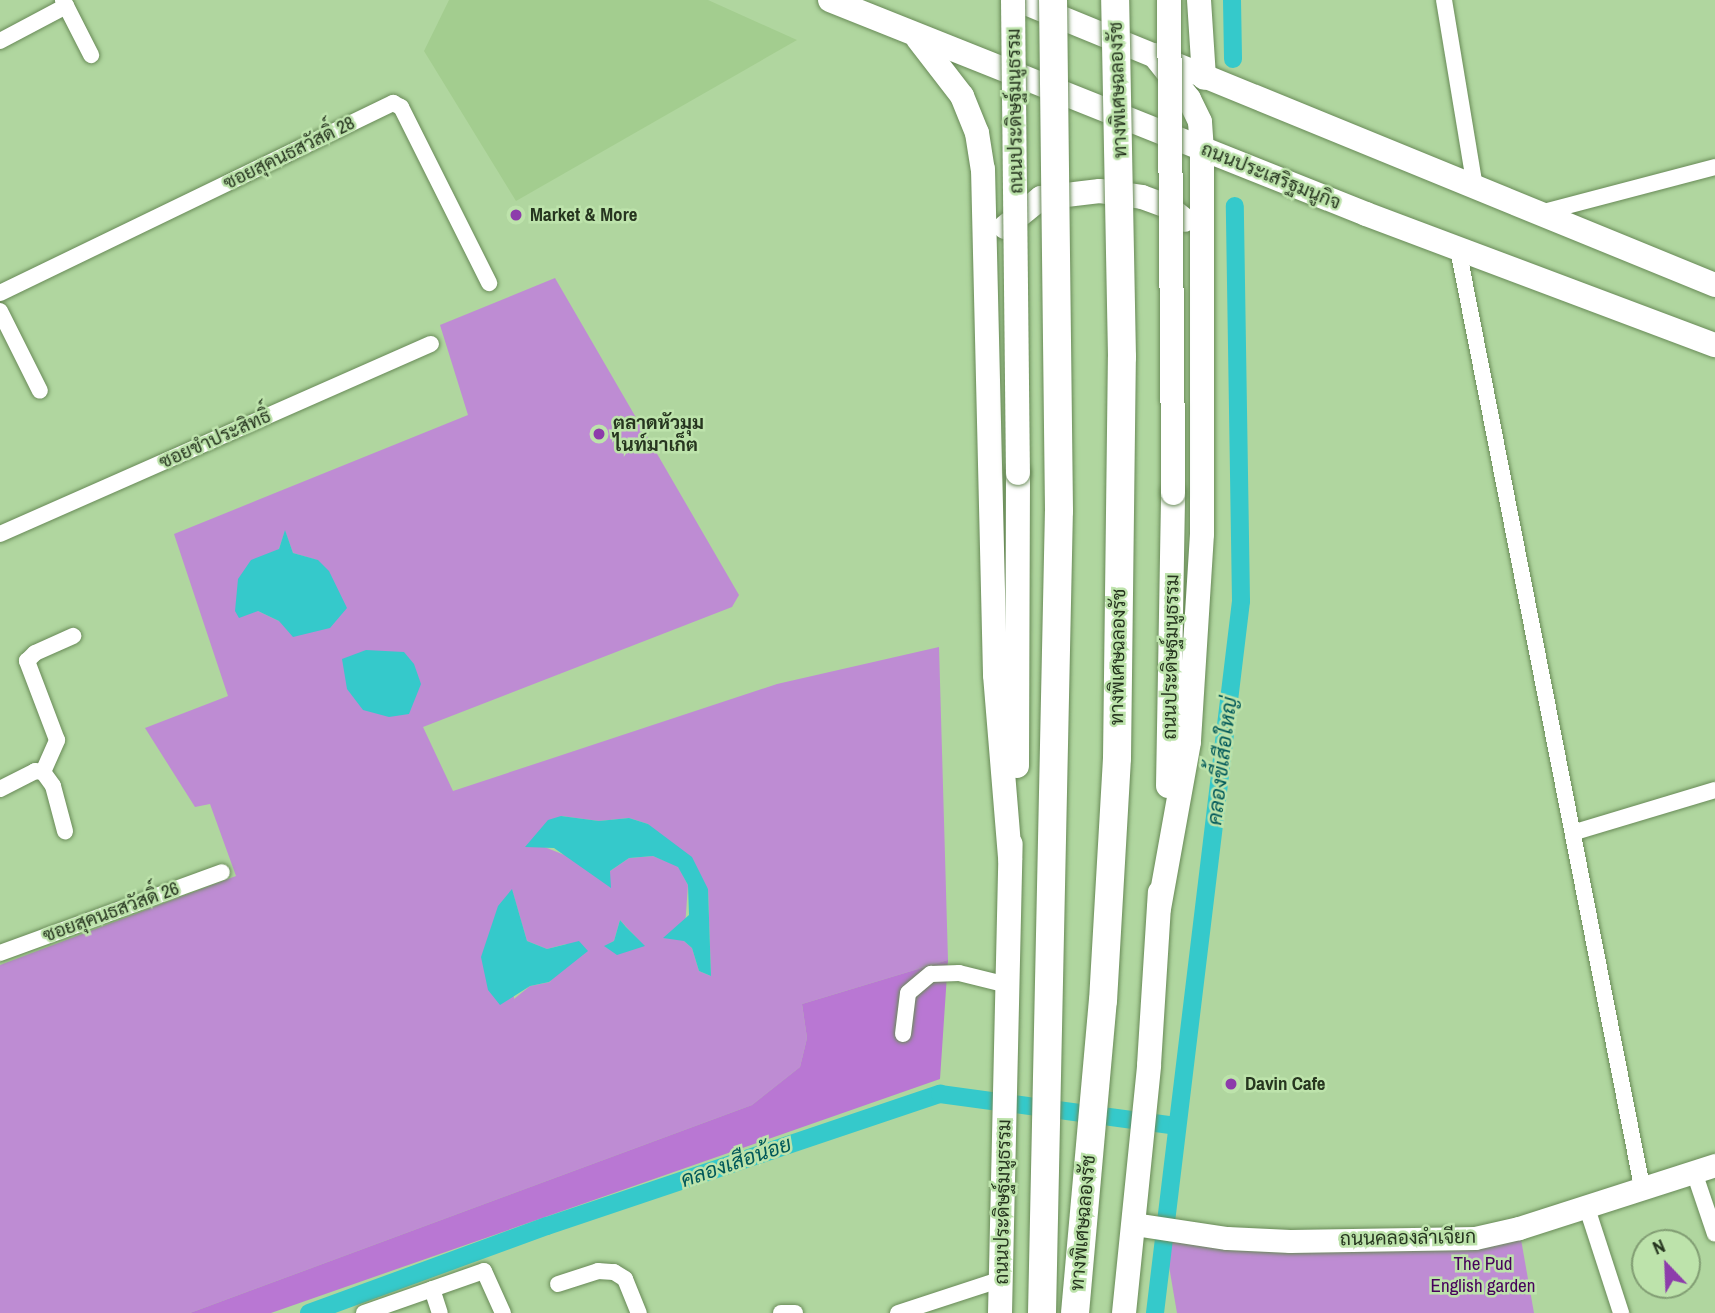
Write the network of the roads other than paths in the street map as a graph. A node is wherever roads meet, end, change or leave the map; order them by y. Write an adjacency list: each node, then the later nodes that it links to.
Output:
1 (830, 0): 11 (main road, ถนนประเสริฐมนูกิจ)
2 (1000, 0): 16 (main road)
3 (1013, 0): 38 (main road, ถนนประดิษฐ์มนูธรรม, bridge)
4 (1018, 0): 14 (main road)
5 (1053, 0): 60 (highway, ทางพิเศษฉลองรัช, bridge)
6 (1115, 0): 61 (highway, ทางพิเศษฉลองรัช, bridge)
7 (1169, 0): 40 (main road, ถนนประดิษฐ์มนูธรรม, bridge)
8 (1199, 0): 15 (main road)
9 (1444, 0): 19 (street)
10 (65, 3): 12 (street); 13 (street)
11 (915, 37): 16 (main road, ถนนประเสริฐมนูกิจ); 23 (main road)
12 (0, 41)
13 (91, 55)
14 (1154, 55): 15 (main road); 17 (main road)
15 (1204, 78): 19 (main road)
16 (1041, 81): 17 (main road, ถนนประเสริฐมนูกิจ)
17 (1202, 149): 21 (main road, ถนนประเสริฐมนูกิจ); 22 (main road)
18 (1715, 167): 20 (street)
19 (1475, 187): 20 (main road)
20 (1538, 214): 25 (main road)
21 (1458, 249): 29 (main road, ถนนประเสริฐมนูกิจ); 37 (street)
22 (1200, 252): 23 (main road); 40 (main road)
23 (987, 262): 38 (main road)
24 (489, 283): 26 (street, ซอยสุคนธสวัสดิ์ 28)
25 (1715, 285)
26 (0, 293)
27 (0, 311): 30 (street)
28 (431, 344): 31 (street, ซอยขำประสิทธิ์)
29 (1715, 345)
30 (40, 391)
31 (0, 534)
32 (73, 636): 33 (street)
33 (43, 772): 34 (street); 36 (street)
34 (0, 789)
35 (1715, 790): 37 (street)
36 (65, 831)
37 (1576, 832): 45 (street)
38 (1010, 859): 42 (main road, ถนนประดิษฐ์มนูธรรม)
39 (222, 872): 41 (street, ซอยสุคนธสวัสดิ์ 26)
40 (1159, 908): 47 (main road, ถนนประดิษฐ์มนูธรรม)
41 (0, 953)
42 (1007, 985): 43 (street); 49 (main road, ถนนประดิษฐ์มนูธรรม)
43 (903, 1034)
44 (1705, 1168): 45 (street, ถนนคลองลำเจียก); 48 (street)
45 (1642, 1187): 46 (street, ถนนคลองลำเจียก)
46 (1586, 1205): 47 (street, ถนนคลองลำเจียก); 63 (street)
47 (1154, 1228): 62 (main road, ถนนประดิษฐ์มนูธรรม)
48 (1715, 1234)
49 (1002, 1279): 58 (street); 59 (main road, ถนนประดิษฐ์มนูธรรม)
50 (558, 1284): 55 (street)
51 (432, 1289): 52 (street); 53 (street); 54 (street)
52 (373, 1312)
53 (440, 1313)
54 (503, 1313)
55 (639, 1313)
56 (781, 1313): 57 (street)
57 (795, 1313)
58 (898, 1313)
59 (1000, 1313)
60 (1042, 1313)
61 (1074, 1313)
62 (1124, 1313)
63 (1621, 1313)

